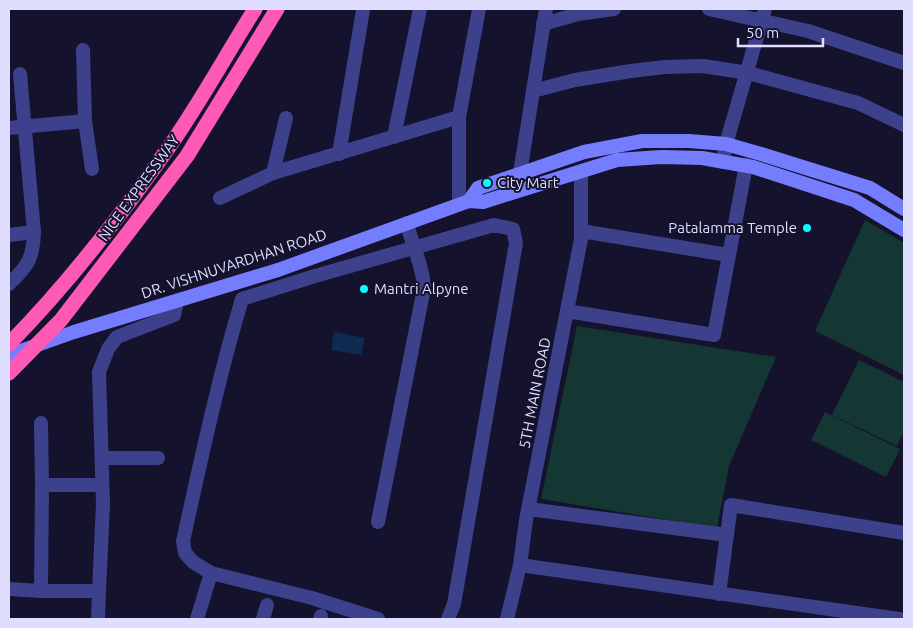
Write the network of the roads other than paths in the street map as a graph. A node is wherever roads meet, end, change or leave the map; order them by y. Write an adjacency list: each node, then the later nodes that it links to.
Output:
1 (255, 9): 46 (highway, NICE EXPRESSWAY)
2 (278, 9): 48 (highway, NICE EXPRESSWAY)
3 (420, 9): 22 (street)
4 (479, 9): 16 (street)
5 (546, 9): 10 (street)
6 (614, 9): 10 (street)
7 (709, 9): 9 (street)
8 (363, 10): 24 (street)
9 (764, 14): 12 (street); 13 (street)
10 (543, 24): 15 (street)
11 (83, 50): 18 (street)
12 (904, 63)
13 (748, 73): 15 (street); 19 (street); 23 (street)
14 (20, 74): 20 (street)
15 (533, 91): 29 (street)
16 (459, 117): 22 (street); 32 (street)
17 (286, 118): 30 (street)
18 (85, 122): 20 (street); 27 (street)
19 (904, 125)
20 (26, 127): 21 (street); 37 (street)
21 (9, 128)
22 (394, 137): 24 (street)
23 (726, 144): 25 (street); 29 (main road, DR. VISHNUVARDHAN ROAD); 33 (main road, DR. VISHNUVARDHAN ROAD)
24 (339, 154): 30 (street)
25 (723, 162): 26 (main road, DR. VISHNUVARDHAN ROAD); 28 (main road, DR. VISHNUVARDHAN ROAD)
26 (746, 165): 35 (main road, DR. VISHNUVARDHAN ROAD); 40 (street)
27 (92, 169)
28 (581, 171): 32 (main road, DR. VISHNUVARDHAN ROAD); 36 (street, 5TH MAIN ROAD)
29 (520, 172): 32 (main road, DR. VISHNUVARDHAN ROAD)
30 (273, 173): 31 (street)
31 (220, 198)
32 (464, 202): 34 (main road, DR. VISHNUVARDHAN ROAD)
33 (904, 209)
34 (407, 223): 39 (street); 41 (main road, DR. VISHNUVARDHAN ROAD)
35 (904, 230)
36 (581, 231): 40 (street); 45 (street, 5TH MAIN ROAD)
37 (34, 232): 38 (street); 43 (street)
38 (9, 235)
39 (414, 248): 42 (street); 55 (street); 70 (street)
40 (728, 255): 45 (street)
41 (299, 262): 42 (street); 44 (main road, DR. VISHNUVARDHAN ROAD)
42 (308, 278): 59 (street)
43 (9, 284)
44 (177, 301): 47 (main road, DR. VISHNUVARDHAN ROAD); 50 (street)
45 (567, 311): 54 (street, 5TH MAIN ROAD)
46 (9, 344)
47 (9, 355)
48 (9, 373)
49 (41, 423): 52 (street)
50 (102, 458): 51 (street); 53 (street)
51 (158, 458)
52 (42, 485): 53 (street); 61 (street)
53 (102, 485): 62 (street)
54 (529, 509): 57 (street); 58 (street, 5TH MAIN ROAD)
55 (378, 522)
56 (904, 533): 57 (street)
57 (726, 535): 63 (street)
58 (520, 565): 63 (street); 71 (street, 5TH MAIN ROAD)
59 (211, 573): 67 (street); 69 (street)
60 (9, 589): 61 (street)
61 (41, 591): 62 (street)
62 (100, 591): 66 (street)
63 (719, 594): 65 (street)
64 (267, 605): 68 (street)
65 (841, 615): 72 (street)
66 (98, 619)
67 (197, 619)
68 (264, 619)
69 (378, 619)
70 (448, 619)
71 (507, 619)
72 (899, 619)

